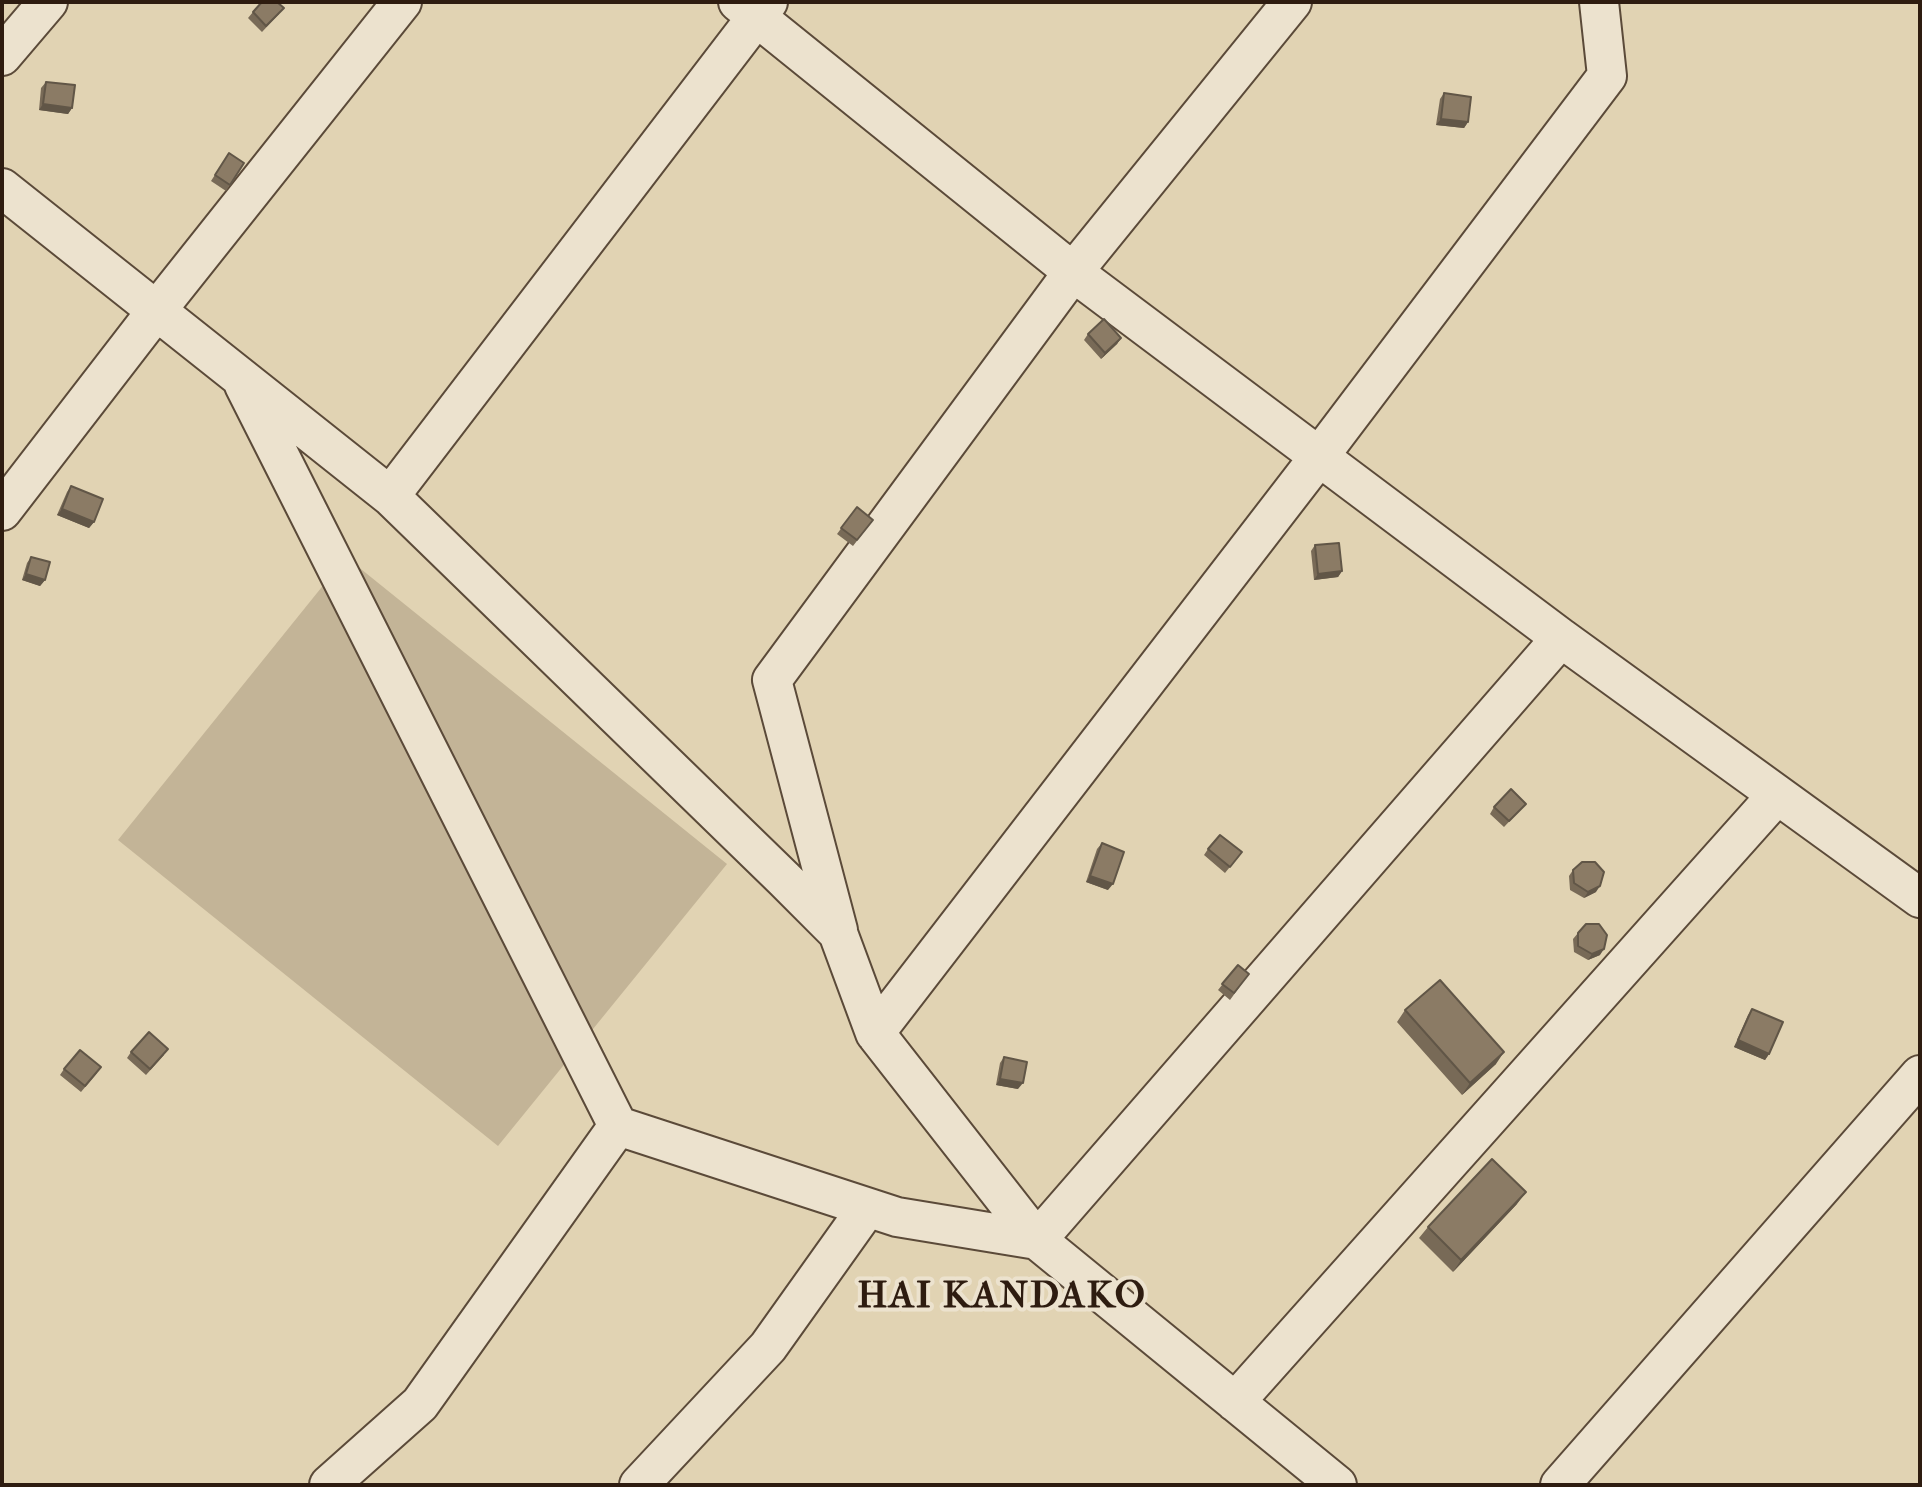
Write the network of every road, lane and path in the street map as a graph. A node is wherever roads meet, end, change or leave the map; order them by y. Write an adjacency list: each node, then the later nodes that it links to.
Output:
1 (48, 2): 6 (street)
2 (402, 2): 9 (street)
3 (1292, 2): 8 (street)
4 (1599, 2): 11 (street)
5 (755, 6): 8 (street); 12 (street)
6 (2, 56)
7 (2, 188): 9 (street)
8 (1073, 272): 11 (street); 17 (street)
9 (157, 310): 10 (street); 13 (street)
10 (238, 375): 12 (street); 20 (street)
11 (1318, 458): 14 (street); 18 (street)
12 (390, 496): 17 (street)
13 (2, 511)
14 (1561, 638): 15 (street); 22 (street)
15 (1777, 795): 16 (street); 23 (street)
16 (1920, 898)
17 (838, 933): 18 (street)
18 (875, 1033): 22 (street)
19 (1920, 1075): 27 (street)
20 (618, 1126): 21 (street); 24 (street)
21 (867, 1208): 22 (street); 25 (street)
22 (1037, 1240): 23 (street)
23 (1235, 1402): 26 (street)
24 (329, 1485)
25 (639, 1485)
26 (1337, 1485)
27 (1560, 1485)

